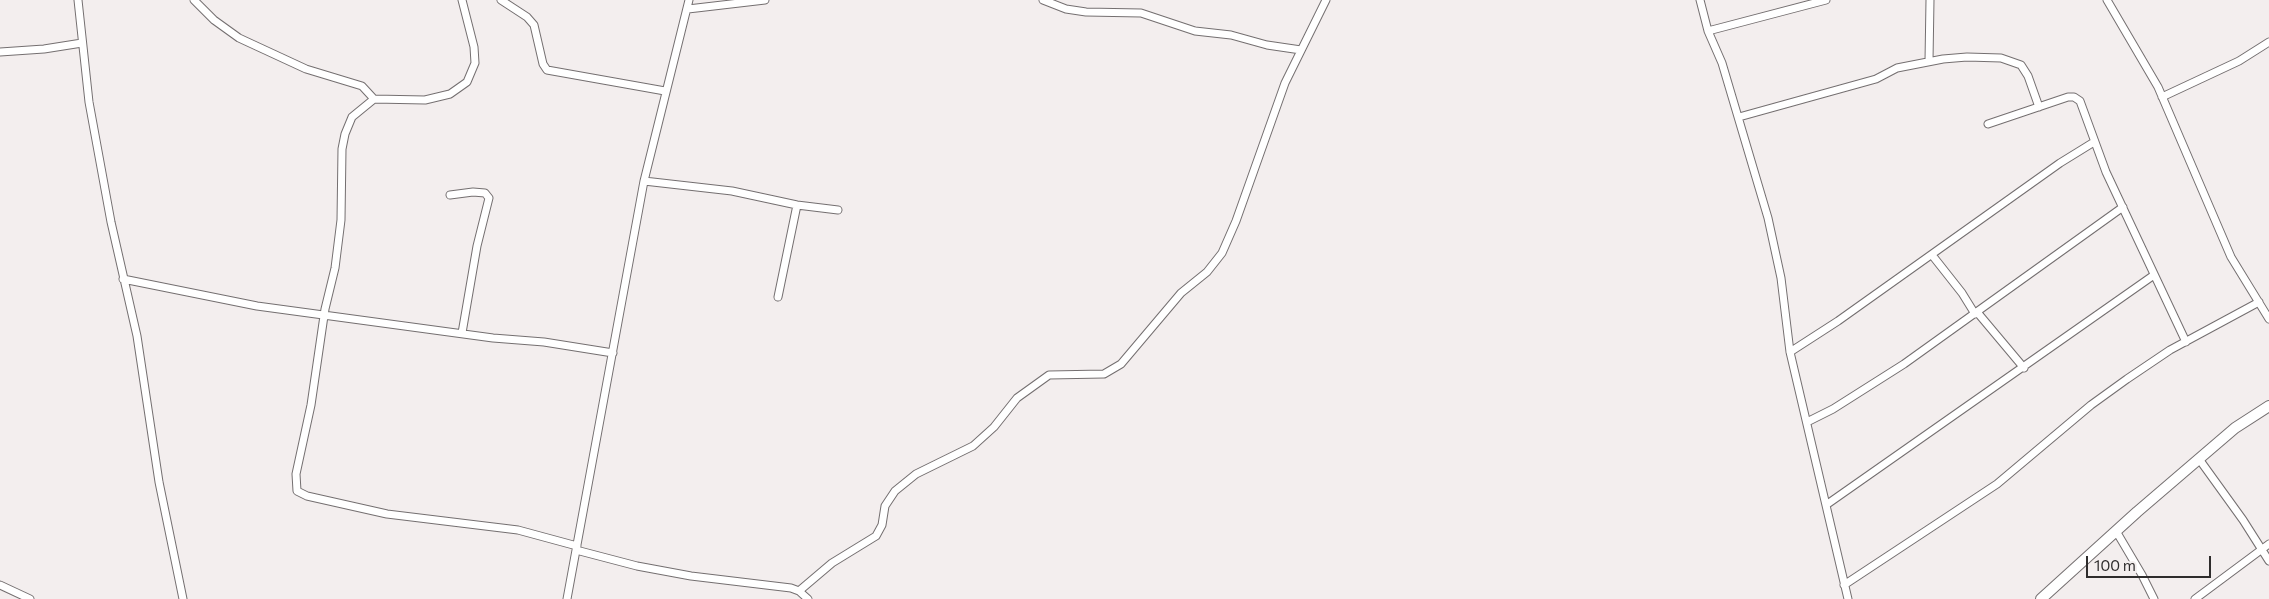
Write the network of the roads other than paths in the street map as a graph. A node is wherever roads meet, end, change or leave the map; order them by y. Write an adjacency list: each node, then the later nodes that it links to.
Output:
1 (78, 0): 16 (street)
2 (194, 0): 22 (street)
3 (462, 0): 22 (street)
4 (501, 0): 20 (street)
5 (689, 0): 13 (street)
6 (765, 0): 13 (street)
7 (1043, 0): 17 (street)
8 (1326, 0): 17 (street)
9 (1700, 0): 14 (street)
10 (1826, 0): 14 (street)
11 (1930, 0): 19 (street)
12 (2107, 0): 21 (street)
13 (688, 8): 20 (street)
14 (1708, 31): 24 (street)
15 (2269, 42): 21 (street)
16 (82, 43): 18 (street); 34 (street)
17 (1301, 50): 56 (street)
18 (0, 52)
19 (1929, 62): 23 (street); 24 (street)
20 (665, 91): 27 (street)
21 (2162, 98): 36 (street)
22 (374, 99): 38 (street)
23 (2039, 107): 25 (street); 26 (street)
24 (1739, 117): 42 (street)
25 (1988, 124)
26 (2094, 142): 30 (street); 32 (street)
27 (644, 181): 29 (street); 43 (street)
28 (450, 195): 40 (street)
29 (797, 205): 31 (street); 35 (street)
30 (2123, 207): 33 (street); 37 (street)
31 (838, 210)
32 (1932, 255): 37 (street); 42 (street)
33 (2154, 275): 41 (street); 44 (street)
34 (123, 280): 38 (street); 58 (street)
35 (778, 297)
36 (2259, 302): 39 (street); 41 (street)
37 (1976, 313): 44 (street); 46 (street)
38 (324, 314): 40 (street); 51 (street)
39 (2269, 319)
40 (462, 333): 43 (street)
41 (2186, 342): 54 (street)
42 (1790, 352): 46 (street)
43 (613, 353): 51 (street)
44 (2024, 368): 48 (street)
45 (2269, 406): 47 (main road)
46 (1807, 422): 48 (street)
47 (2199, 459): 49 (main road); 52 (street)
48 (1826, 505): 54 (street)
49 (2116, 531): 62 (main road); 63 (street)
50 (2269, 544): 52 (street)
51 (577, 548): 56 (street); 59 (street)
52 (2262, 549): 53 (street); 64 (street)
53 (2269, 562)
54 (1844, 585): 61 (street)
55 (0, 586): 57 (street)
56 (799, 591): 60 (street)
57 (30, 599)
58 (183, 599)
59 (567, 599)
60 (808, 599)
61 (1848, 599)
62 (2042, 599)
63 (2154, 599)
64 (2195, 599)

